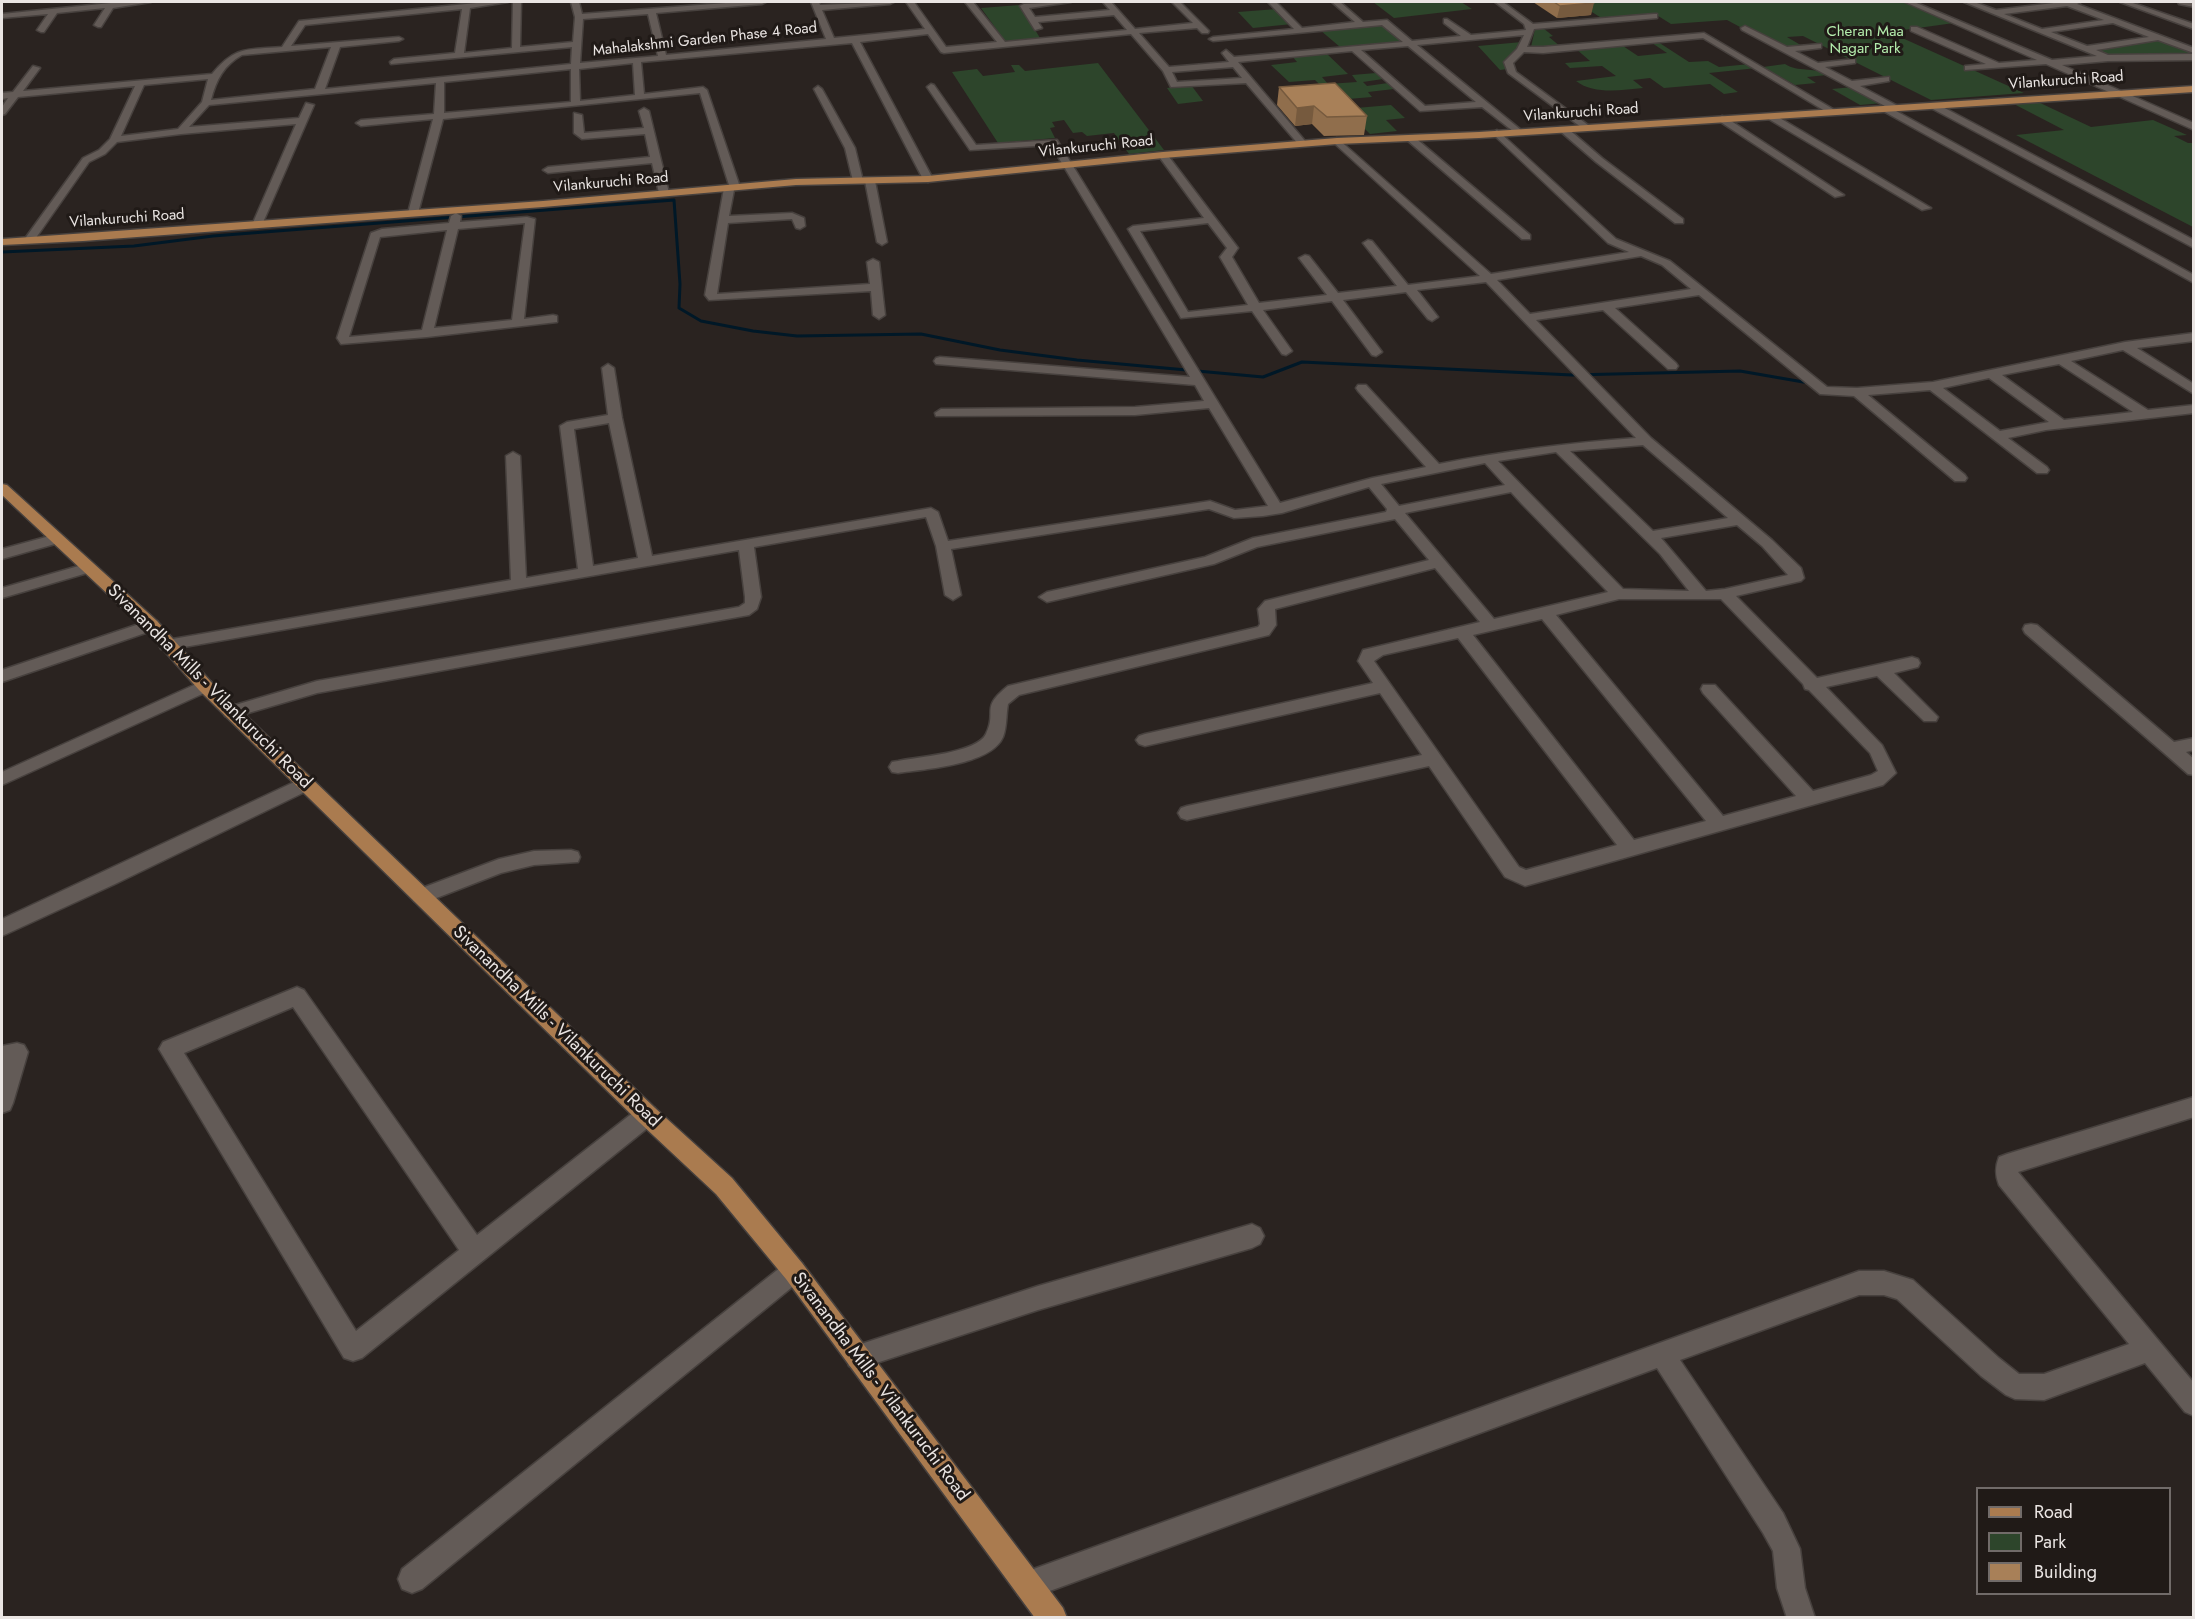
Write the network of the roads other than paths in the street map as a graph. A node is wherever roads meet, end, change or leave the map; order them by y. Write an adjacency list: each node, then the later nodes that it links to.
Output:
1 (147, 2): 23 (street)
2 (408, 2): 42 (street)
3 (504, 2): 25 (street)
4 (517, 2): 68 (street)
5 (575, 2): 34 (street)
6 (762, 2): 29 (street)
7 (890, 2): 24 (street)
8 (910, 2): 51 (street)
9 (969, 2): 61 (street)
10 (1067, 2): 35 (street)
11 (1107, 2): 30 (street)
12 (1176, 2): 41 (street)
13 (1272, 2): 49 (street)
14 (1336, 2): 38 (street)
15 (1499, 2): 45 (street)
16 (1908, 2): 79 (street)
17 (1968, 2): 31 (street)
18 (2033, 2): 26 (street)
19 (2080, 2): 22 (street)
20 (2124, 2): 43 (street)
21 (2182, 2): 27 (street)
22 (2067, 3): 26 (street); 36 (street)
23 (111, 5): 28 (street); 40 (street)
24 (817, 5): 58 (street, Mahalakshmi Garden Phase 4 Road)
25 (466, 6): 42 (street); 71 (street)
26 (2045, 6): 31 (street)
27 (2193, 6)
28 (54, 10): 32 (street); 47 (street)
29 (651, 11): 34 (street); 73 (street)
30 (1117, 12): 35 (street); 48 (street)
31 (1996, 13): 50 (street)
32 (2, 16)
33 (1654, 16): 45 (street)
34 (579, 17): 60 (street)
35 (1033, 20): 57 (street)
36 (2112, 20): 50 (street); 54 (street)
37 (1447, 21): 53 (street)
38 (1360, 23): 49 (street); 59 (street)
39 (1687, 24): 52 (street)
40 (98, 25)
41 (1200, 25): 48 (street); 55 (street)
42 (402, 26): 62 (street); 65 (street); 77 (street)
43 (2193, 27)
44 (1745, 28): 69 (street)
45 (1530, 29): 53 (street); 66 (street)
46 (1914, 29): 81 (street)
47 (41, 30)
48 (1132, 31): 57 (street); 85 (street)
49 (1301, 31): 55 (street)
50 (2042, 31): 67 (street)
51 (931, 32): 56 (street); 61 (street)
52 (1704, 34): 66 (street); 109 (street)
53 (1468, 37): 59 (street)
54 (2160, 38): 67 (street); 70 (street)
55 (1213, 39): 78 (street)
56 (855, 40): 58 (street); 130 (street)
57 (1044, 40): 61 (street)
58 (831, 41): 73 (street, Mahalakshmi Garden Phase 4 Road)
59 (1411, 42): 64 (street); 102 (street)
60 (576, 44): 68 (street); 82 (street)
61 (1003, 44)
62 (336, 46): 65 (street); 96 (street)
63 (1818, 46): 69 (street)
64 (1353, 48): 78 (street); 102 (street)
65 (285, 49): 86 (street)
66 (1523, 49): 115 (street)
67 (2085, 49): 74 (street)
68 (516, 50): 71 (street)
69 (1786, 50): 80 (street)
70 (2193, 51)
71 (459, 55): 77 (street)
72 (2193, 57): 74 (street)
73 (663, 58): 75 (street, Mahalakshmi Garden Phase 4 Road)
74 (2108, 58): 79 (street)
75 (637, 61): 82 (street, Mahalakshmi Garden Phase 4 Road); 100 (street)
76 (1852, 61): 80 (street)
77 (394, 62): 92 (street)
78 (1235, 62): 85 (street); 89 (street)
79 (2050, 62): 81 (street); 97 (street)
80 (1817, 66): 91 (street)
81 (1996, 66): 84 (street)
82 (574, 67): 88 (street, Mahalakshmi Garden Phase 4 Road); 106 (street)
83 (36, 68): 98 (street)
84 (1968, 68)
85 (1167, 70): 89 (street)
86 (215, 76): 90 (street); 101 (street)
87 (1886, 79): 91 (street)
88 (440, 80): 92 (street, Mahalakshmi Garden Phase 4 Road); 110 (street)
89 (1249, 80): 125 (street)
90 (141, 83): 98 (street); 123 (street)
91 (1851, 84): 105 (street)
92 (388, 85): 96 (street, Mahalakshmi Garden Phase 4 Road)
93 (931, 87): 128 (street)
94 (818, 89): 131 (street)
95 (2193, 89): 97 (main road, Vilankuruchi Road)
96 (318, 92): 101 (street, Mahalakshmi Garden Phase 4 Road)
97 (2118, 93): 104 (main road, Vilankuruchi Road); 116 (street)
98 (14, 95): 99 (street); 108 (street)
99 (2, 96)
100 (640, 97): 106 (street); 132 (street)
101 (206, 103): 118 (street)
102 (1483, 104): 120 (street)
103 (309, 105): 113 (street)
104 (1934, 105): 105 (main road, Vilankuruchi Road); 148 (street)
105 (1890, 108): 109 (main road, Vilankuruchi Road); 153 (street)
106 (576, 109): 110 (street); 119 (street)
107 (644, 111): 119 (street)
108 (2, 112)
109 (1833, 112): 111 (main road, Vilankuruchi Road)
110 (439, 115): 114 (street); 136 (street)
111 (1770, 116): 112 (main road, Vilankuruchi Road); 135 (street)
112 (1722, 119): 115 (main road, Vilankuruchi Road); 134 (street)
113 (302, 121): 118 (street); 141 (street)
114 (361, 123)
115 (1586, 127): 117 (main road, Vilankuruchi Road)
116 (2193, 127)
117 (1563, 129): 120 (main road, Vilankuruchi Road); 140 (street)
118 (181, 131): 123 (street)
119 (647, 131): 127 (street)
120 (1518, 132): 121 (main road, Vilankuruchi Road)
121 (1497, 133): 122 (main road, Vilankuruchi Road); 149 (street)
122 (1410, 138): 124 (main road, Vilankuruchi Road); 143 (street)
123 (114, 140): 144 (street)
124 (1337, 141): 125 (main road, Vilankuruchi Road); 152 (street)
125 (1302, 143): 126 (main road, Vilankuruchi Road)
126 (1163, 155): 128 (main road, Vilankuruchi Road); 139 (street)
127 (655, 160): 129 (street); 133 (street)
128 (1070, 165): 130 (main road, Vilankuruchi Road); 175 (street)
129 (548, 170)
130 (928, 179): 131 (main road, Vilankuruchi Road)
131 (864, 181): 132 (main road, Vilankuruchi Road); 146 (street)
132 (732, 188): 133 (main road, Vilankuruchi Road); 138 (street)
133 (663, 193): 137 (main road, Vilankuruchi Road)
134 (1839, 195)
135 (1926, 208)
136 (413, 213): 137 (main road, Vilankuruchi Road); 141 (main road, Vilankuruchi Road)
137 (455, 219): 164 (street); 165 (street); 165 (street)
138 (723, 220): 142 (street); 154 (street)
139 (1211, 220): 159 (street); 159 (street)
140 (1679, 221)
141 (257, 225): 144 (main road, Vilankuruchi Road)
142 (800, 226)
143 (1526, 237)
144 (29, 240): 145 (main road, Vilankuruchi Road)
145 (2, 242)
146 (882, 242)
147 (1368, 243): 155 (street)
148 (2193, 245)
149 (1642, 252): 152 (street); 156 (street)
150 (1305, 258): 157 (street)
151 (873, 262): 154 (street)
152 (1489, 278): 155 (street); 162 (street)
153 (2193, 280)
154 (875, 288): 160 (street)
155 (1407, 288): 157 (street); 161 (street)
156 (1701, 291): 158 (street); 179 (street)
157 (1335, 297): 159 (street); 169 (street)
158 (1606, 306): 162 (street); 172 (street)
159 (1255, 307): 168 (street)
160 (879, 315)
161 (1432, 317)
162 (1527, 318): 187 (street)
163 (553, 319): 164 (street)
164 (518, 323): 165 (street)
165 (428, 333)
166 (2193, 337): 167 (street)
167 (2126, 345): 170 (street); 178 (street)
168 (1286, 351)
169 (1376, 352)
170 (2060, 359): 174 (street); 183 (street)
171 (940, 361): 175 (street)
172 (1672, 366)
173 (608, 368): 184 (street)
174 (1990, 373): 176 (street); 185 (street)
175 (1196, 374): 180 (street)
176 (1932, 386): 179 (street); 186 (street)
177 (1362, 388): 191 (street)
178 (2193, 390)
179 (1857, 392): 193 (street)
180 (1213, 404): 182 (street); 197 (street)
181 (2193, 409): 183 (street)
182 (941, 413)
183 (2146, 415): 185 (street)
184 (615, 418): 205 (street); 208 (street)
185 (2062, 425): 186 (street)
186 (1997, 436): 192 (street)
187 (1647, 441): 188 (street); 199 (street)
188 (1559, 448): 190 (street); 200 (street)
189 (513, 456): 209 (street)
190 (1488, 458): 191 (street); 195 (street)
191 (1436, 469): 194 (street)
192 (2042, 470)
193 (1960, 478)
194 (1371, 482): 197 (street); 198 (street)
195 (1515, 487): 198 (street); 211 (street)
196 (4, 492): 201 (main road, Sivanandha Mills - Vilankuruchi Road)
197 (1277, 510): 203 (street)
198 (1394, 512): 206 (street); 215 (street)
199 (1739, 520): 200 (street); 212 (street)
200 (1650, 536): 214 (street)
201 (57, 539): 204 (street); 207 (main road, Sivanandha Mills - Vilankuruchi Road)
202 (746, 544): 203 (street); 205 (street); 229 (street)
203 (943, 546): 213 (street)
204 (2, 554)
205 (646, 562): 208 (street)
206 (1437, 563): 218 (street); 235 (street)
207 (89, 568): 210 (street); 217 (main road, Sivanandha Mills - Vilankuruchi Road)
208 (586, 573): 209 (street)
209 (519, 585): 221 (street)
210 (2, 593)
211 (1619, 594): 214 (street); 216 (street)
212 (1725, 594): 214 (street); 225 (street)
213 (953, 595)
214 (1702, 596)
215 (1047, 597)
216 (1546, 613): 218 (street); 241 (street)
217 (152, 625): 221 (main road, Sivanandha Mills - Vilankuruchi Road); 224 (street)
218 (1491, 626): 220 (street)
219 (2031, 629): 233 (street)
220 (1463, 633): 227 (street); 242 (street)
221 (167, 645): 226 (main road, Sivanandha Mills - Vilankuruchi Road)
222 (1912, 663): 223 (street)
223 (1881, 670): 225 (street); 230 (street)
224 (2, 676)
225 (1811, 685): 239 (street)
226 (205, 686): 229 (main road, Sivanandha Mills - Vilankuruchi Road); 237 (street)
227 (1383, 687): 231 (street); 234 (street)
228 (1709, 689): 239 (street)
229 (231, 712): 238 (main road, Sivanandha Mills - Vilankuruchi Road)
230 (1930, 717)
231 (1145, 740)
232 (2193, 744): 233 (street)
233 (2170, 749): 236 (street)
234 (1433, 759): 240 (street); 244 (street)
235 (898, 767)
236 (2193, 769)
237 (2, 779)
238 (305, 784): 246 (main road, Sivanandha Mills - Vilankuruchi Road); 247 (street)
239 (1810, 799): 241 (street)
240 (1187, 813)
241 (1720, 825): 242 (street)
242 (1631, 850): 244 (street)
243 (571, 857): 246 (street)
244 (1525, 878): 245 (street)
245 (1506, 884)
246 (421, 896): 251 (main road, Sivanandha Mills - Vilankuruchi Road)
247 (2, 928)
248 (2, 1055): 249 (street)
249 (2, 1102)
250 (2193, 1107): 255 (street)
251 (647, 1115): 253 (street); 254 (main road, Sivanandha Mills - Vilankuruchi Road)
252 (1252, 1236): 257 (street)
253 (475, 1252): 253 (street)
254 (794, 1271): 257 (main road, Sivanandha Mills - Vilankuruchi Road); 259 (street)
255 (2151, 1349): 256 (street); 258 (street)
256 (1662, 1354): 260 (street); 262 (street)
257 (858, 1357): 260 (main road, Sivanandha Mills - Vilankuruchi Road)
258 (2193, 1402)
259 (412, 1579)
260 (1028, 1585): 261 (main road, Sivanandha Mills - Vilankuruchi Road)
261 (1053, 1617)
262 (1801, 1617)

